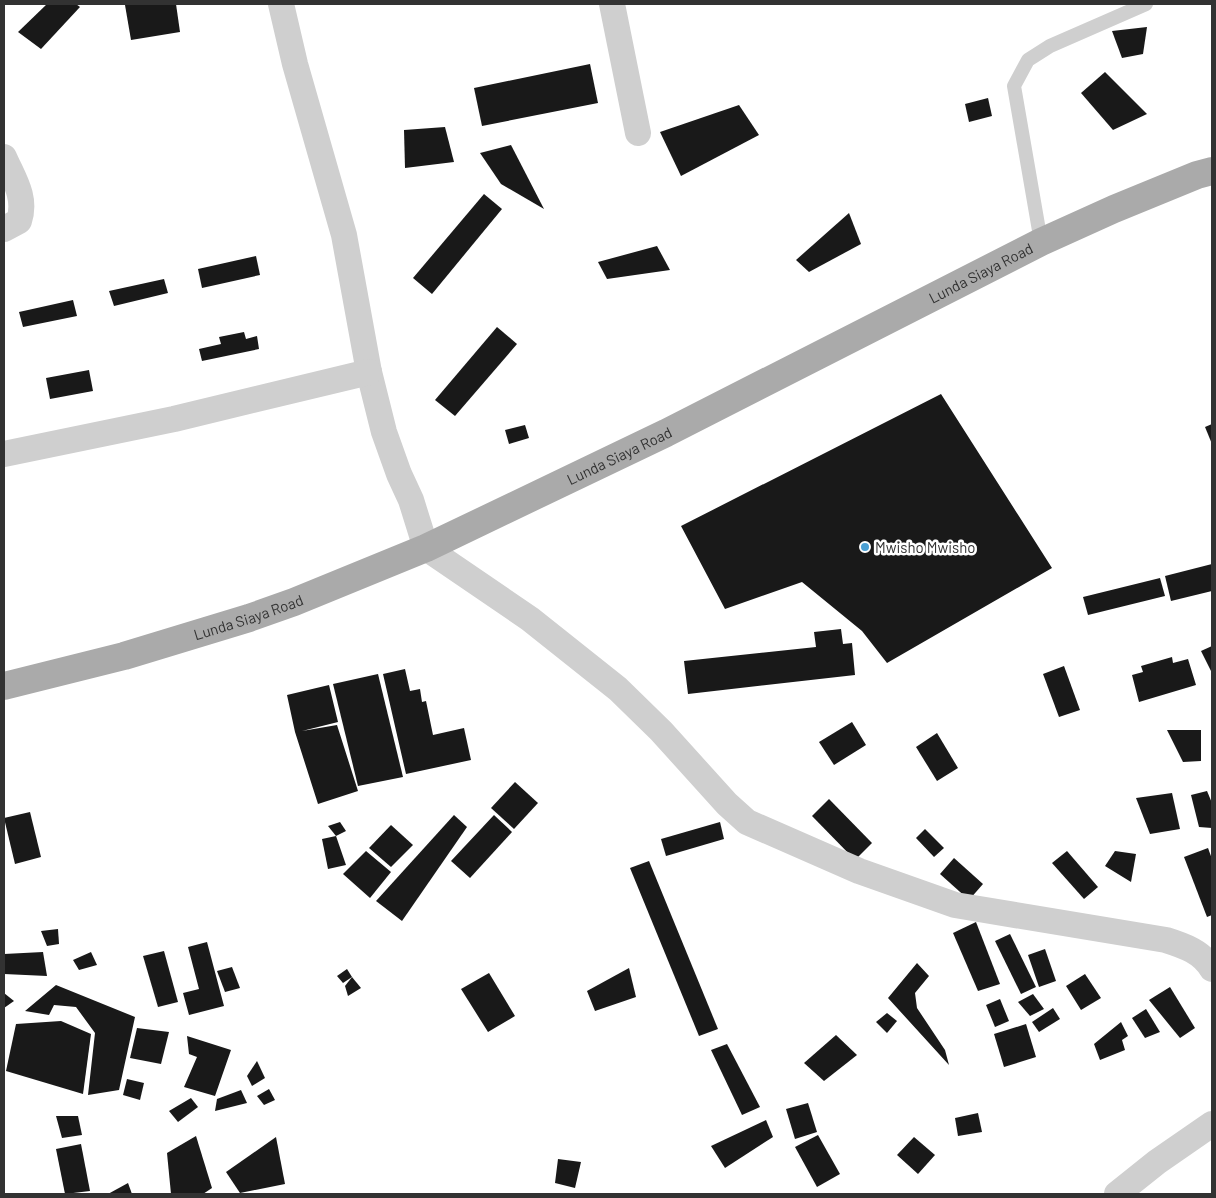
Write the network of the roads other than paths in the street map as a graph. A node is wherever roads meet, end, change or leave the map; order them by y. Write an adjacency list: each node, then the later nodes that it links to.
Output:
1 (281, 4): 9 (street)
2 (612, 4): 4 (street)
3 (1146, 4): 8 (lane)
4 (638, 133)
5 (4, 157): 7 (street)
6 (1212, 171): 8 (main road, Lunda Siaya Road)
7 (4, 229)
8 (1041, 242): 11 (main road, Lunda Siaya Road)
9 (369, 372): 10 (street); 11 (street)
10 (4, 454)
11 (426, 548): 12 (main road, Lunda Siaya Road); 13 (street)
12 (4, 686)
13 (1212, 969)
14 (1212, 1124): 15 (street)
15 (1117, 1194)

